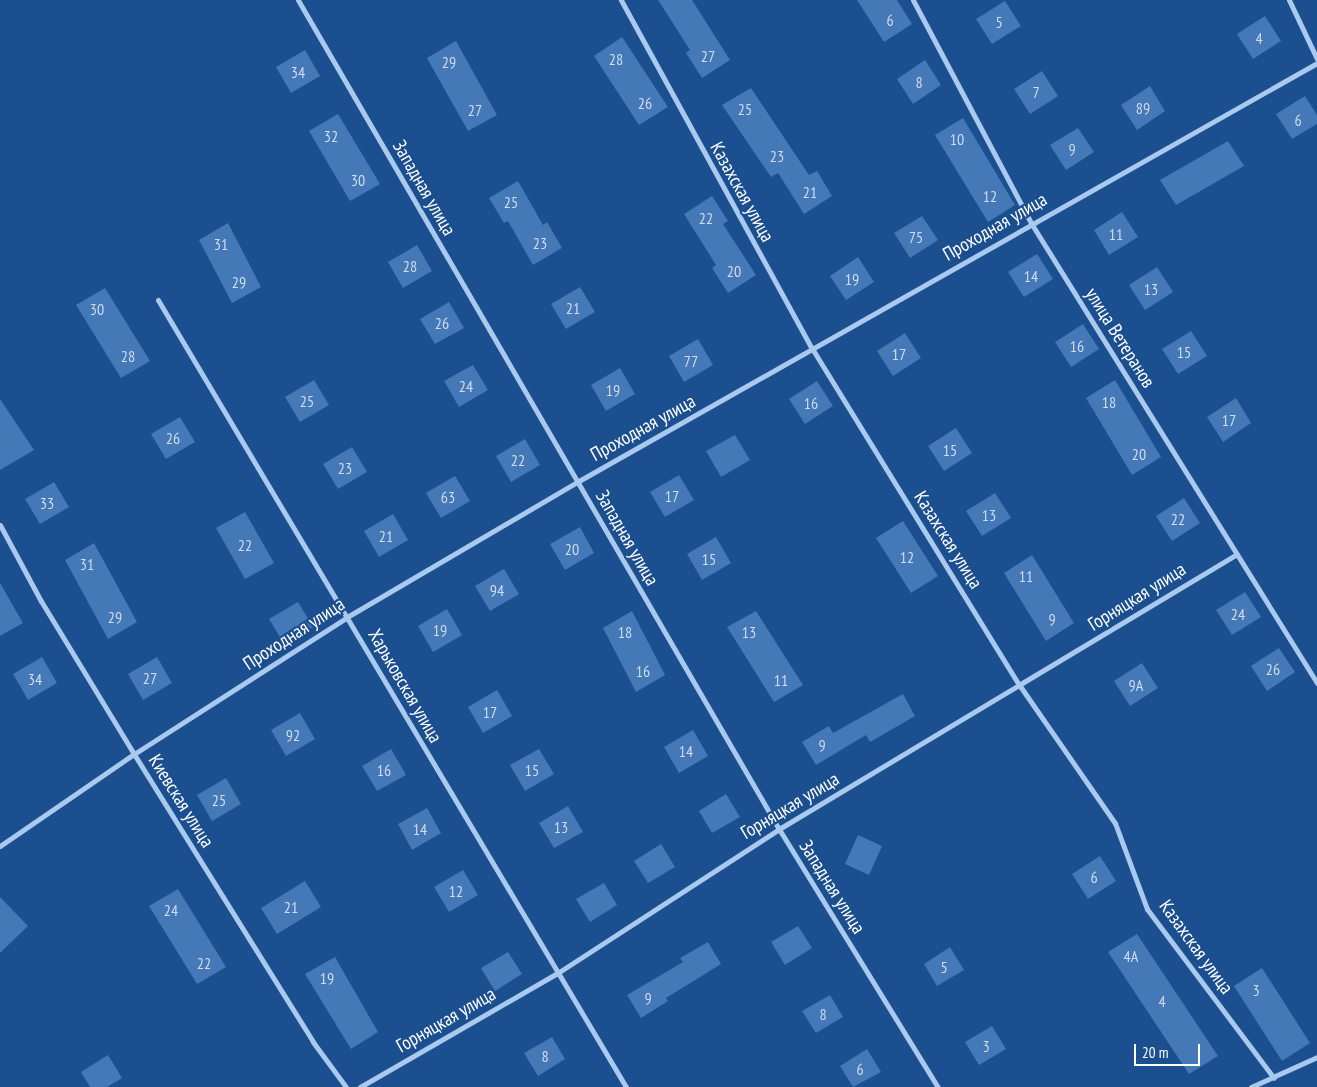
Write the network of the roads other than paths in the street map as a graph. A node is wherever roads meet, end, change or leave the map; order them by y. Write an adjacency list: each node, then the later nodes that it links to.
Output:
1 (298, 0): 10 (street, Западная улица)
2 (621, 0): 9 (street, Казахская улица)
3 (913, 0): 7 (street, улица Ветеранов)
4 (1289, 0): 5 (street)
5 (1317, 58)
6 (1317, 62): 7 (street, Проходная улица)
7 (1031, 223): 9 (street, Проходная улица); 12 (street, улица Ветеранов)
8 (158, 300): 13 (street, Харьковская улица)
9 (813, 350): 10 (street, Проходная улица); 15 (street, Казахская улица)
10 (577, 482): 13 (street, Проходная улица); 17 (street, Западная улица)
11 (0, 525): 16 (street, Киевская улица)
12 (1237, 554): 14 (street, улица Ветеранов); 15 (street, Горняцкая улица)
13 (347, 617): 16 (street, Проходная улица); 19 (street, Харьковская улица)
14 (1317, 683)
15 (1020, 686): 17 (street, Горняцкая улица); 21 (street, Казахская улица)
16 (134, 754): 18 (street, Проходная улица); 22 (street, Киевская улица)
17 (779, 829): 19 (street, Горняцкая улица); 25 (street, Западная улица)
18 (0, 846)
19 (556, 974): 23 (street, Горняцкая улица); 24 (street, Харьковская улица)
20 (1317, 1057): 21 (street)
21 (1274, 1078): 26 (street)
22 (346, 1087)
23 (360, 1087)
24 (626, 1087)
25 (938, 1087)
26 (1251, 1087)

